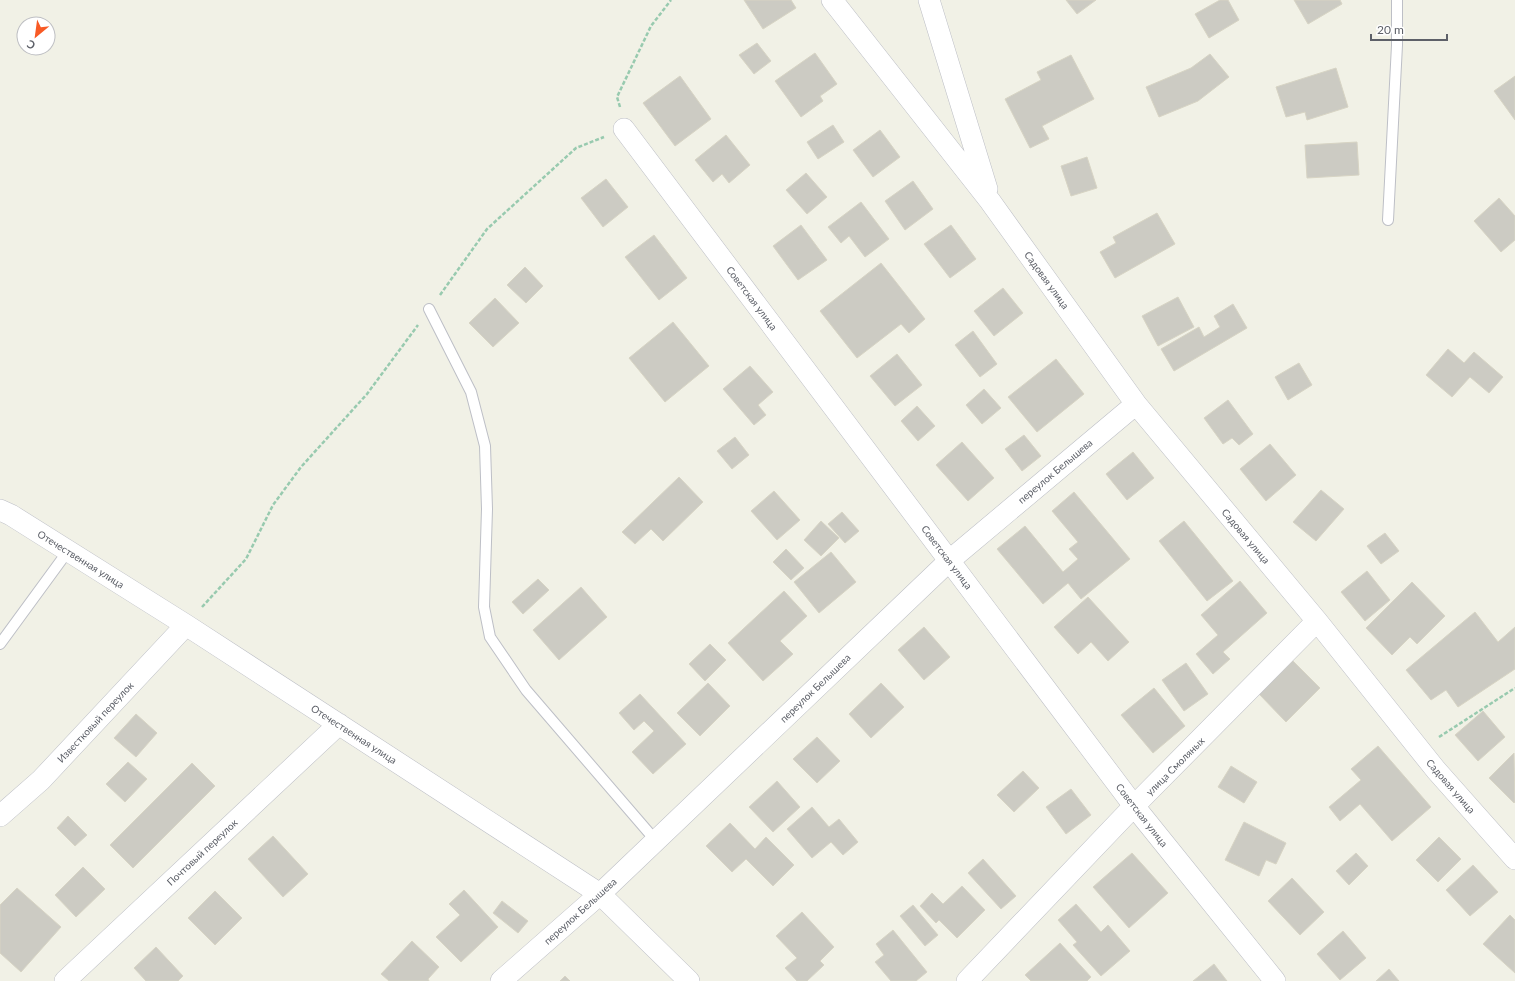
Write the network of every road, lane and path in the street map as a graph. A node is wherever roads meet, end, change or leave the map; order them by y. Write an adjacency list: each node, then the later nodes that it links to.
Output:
1 (671, 0): 5 (path)
2 (832, 0): 6 (street, Садовая улица)
3 (929, 0): 6 (street, Садовая улица)
4 (1397, 0): 7 (lane)
5 (624, 129): 8 (path); 12 (street, Советская улица)
6 (990, 201): 9 (street, Садовая улица)
7 (1388, 220)
8 (429, 309): 14 (path); 21 (lane)
9 (1136, 404): 12 (street, переулок Белышева); 13 (street, Садовая улица)
10 (0, 510): 11 (street, Отечественная улица)
11 (68, 551): 14 (street, Отечественная улица); 15 (lane)
12 (950, 560): 19 (street, Советская улица); 21 (street, переулок Белышева)
13 (1317, 621): 18 (street, Садовая улица); 19 (street, улица Смоляных)
14 (186, 625): 17 (street, Отечественная улица); 20 (street, Известковый переулок)
15 (0, 644)
16 (1515, 688): 18 (path)
17 (339, 724): 23 (street, Отечественная улица); 24 (street, Почтовый переулок)
18 (1420, 750): 22 (street, Садовая улица)
19 (1134, 806): 27 (street, улица Смоляных); 28 (street, Советская улица)
20 (0, 816)
21 (656, 841): 23 (street, переулок Белышева)
22 (1515, 859)
23 (600, 894): 25 (street, переулок Белышева); 26 (street, Отечественная улица)
24 (65, 981)
25 (501, 981)
26 (690, 981)
27 (967, 981)
28 (1275, 981)

